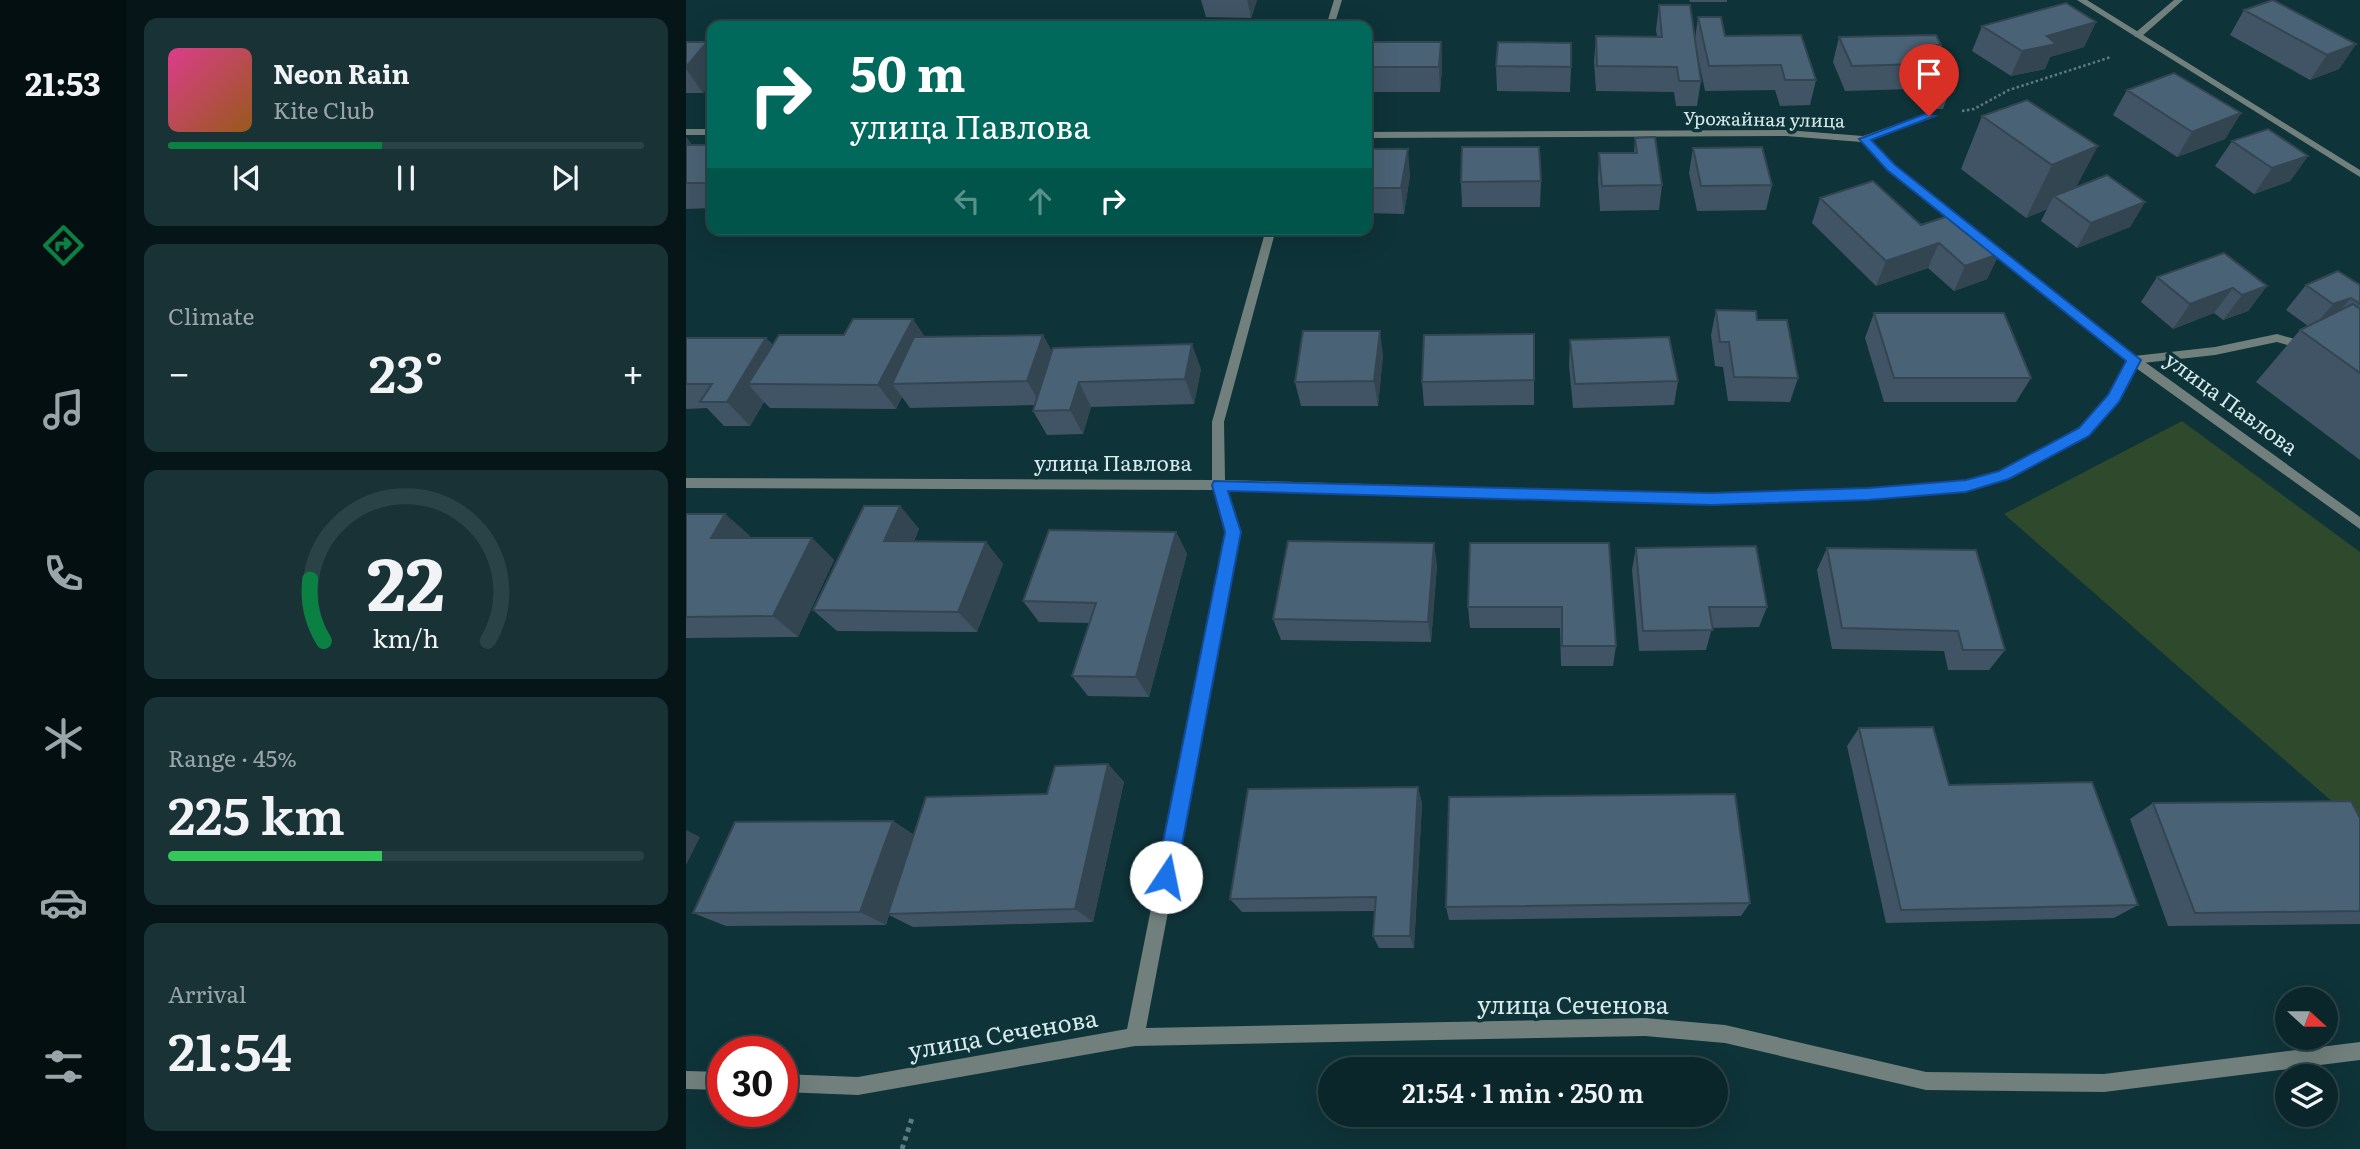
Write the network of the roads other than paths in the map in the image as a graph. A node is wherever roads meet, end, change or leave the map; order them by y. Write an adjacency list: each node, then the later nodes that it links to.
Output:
1 (1338, 0): 4 (street)
2 (2081, 0): 5 (street)
3 (2179, 0): 5 (street)
4 (1332, 21)
5 (2138, 35): 11 (street)
6 (1929, 116): 10 (street, Урожайная улица)
7 (686, 132): 8 (street)
8 (707, 132)
9 (1372, 135): 10 (street, Урожайная улица)
10 (1864, 139): 14 (street)
11 (2360, 174)
12 (1269, 235): 16 (street)
13 (2325, 352): 14 (street)
14 (2134, 360): 16 (street, улица Павлова); 17 (street, улица Павлова)
15 (686, 483): 16 (street, улица Павлова)
16 (1219, 485): 18 (street)
17 (2360, 524)
18 (1135, 1037): 19 (street, улица Сеченова); 22 (street, улица Сеченова)
19 (2360, 1051)
20 (686, 1080): 21 (street)
21 (707, 1081)
22 (798, 1084)

